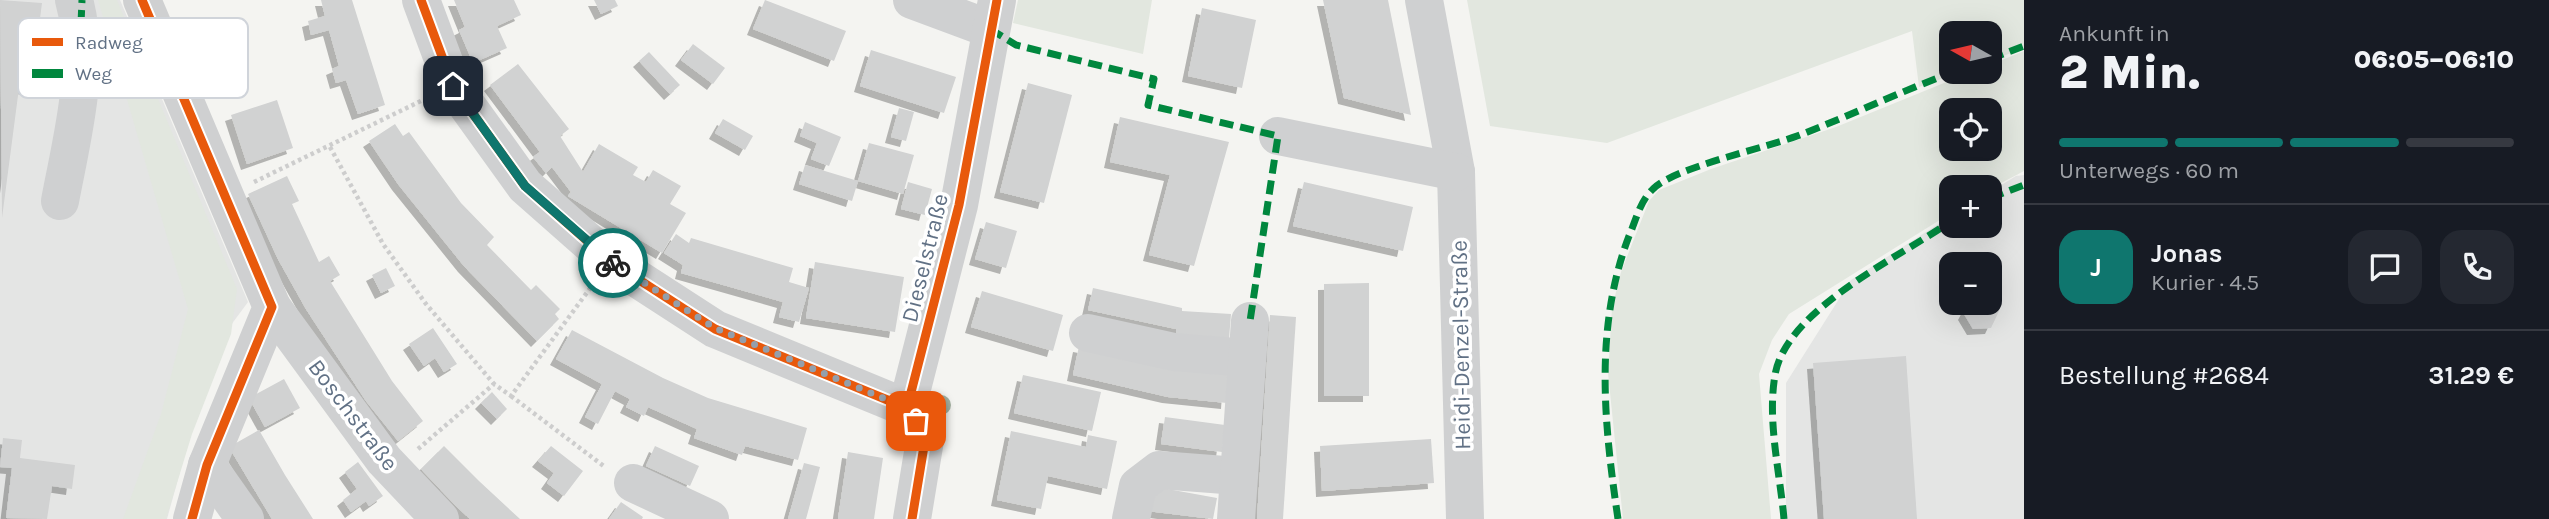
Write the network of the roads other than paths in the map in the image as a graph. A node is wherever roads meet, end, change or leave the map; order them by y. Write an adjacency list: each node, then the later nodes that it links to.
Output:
1 (74, 0): 7 (street)
2 (142, 0): 8 (street, Boschstraße)
3 (421, 0): 18 (street)
4 (912, 0): 6 (street, Dieselstraße)
5 (1424, 0): 12 (street, Heidi-Denzel-Straße)
6 (993, 15): 18 (street, Dieselstraße)
7 (79, 18)
8 (150, 18)
9 (79, 98): 13 (street)
10 (184, 98): 14 (street, Boschstraße)
11 (1278, 136): 12 (street)
12 (1456, 172): 29 (street, Heidi-Denzel-Straße)
13 (60, 201)
14 (272, 307): 19 (street); 24 (street, Boschstraße)
15 (1250, 321): 17 (street)
16 (1088, 332): 17 (street)
17 (1247, 358): 20 (street)
18 (907, 408): 26 (street)
19 (207, 465): 22 (street); 23 (street)
20 (1238, 476): 27 (street); 28 (street)
21 (633, 483): 25 (street)
22 (192, 519)
23 (245, 519)
24 (440, 519)
25 (710, 519)
26 (912, 519)
27 (1131, 519)
28 (1236, 519)
29 (1465, 519)

